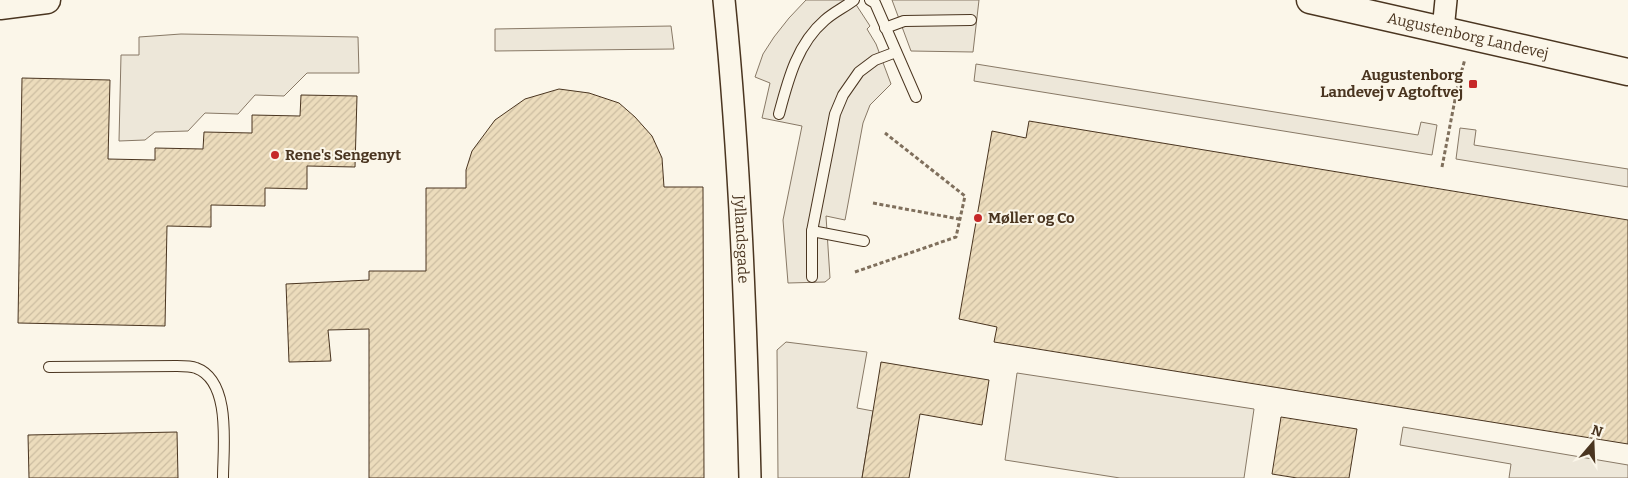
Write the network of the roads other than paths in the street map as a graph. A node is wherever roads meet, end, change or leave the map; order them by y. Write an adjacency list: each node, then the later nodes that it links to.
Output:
1 (47, 0): 7 (street)
2 (724, 0): 20 (street, Jyllandsgade)
3 (854, 0): 14 (lane)
4 (870, 0): 9 (lane)
5 (1310, 0): 10 (street, Augustenborg Landevej)
6 (1446, 0): 10 (street)
7 (0, 6)
8 (971, 20): 9 (lane)
9 (885, 28): 11 (lane)
10 (1443, 30): 12 (street, Augustenborg Landevej)
11 (896, 52): 13 (lane); 15 (lane)
12 (1628, 72)
13 (916, 97)
14 (778, 114)
15 (812, 231): 16 (lane); 17 (lane)
16 (864, 242)
17 (812, 277)
18 (49, 368): 19 (lane)
19 (223, 478)
20 (750, 478)

